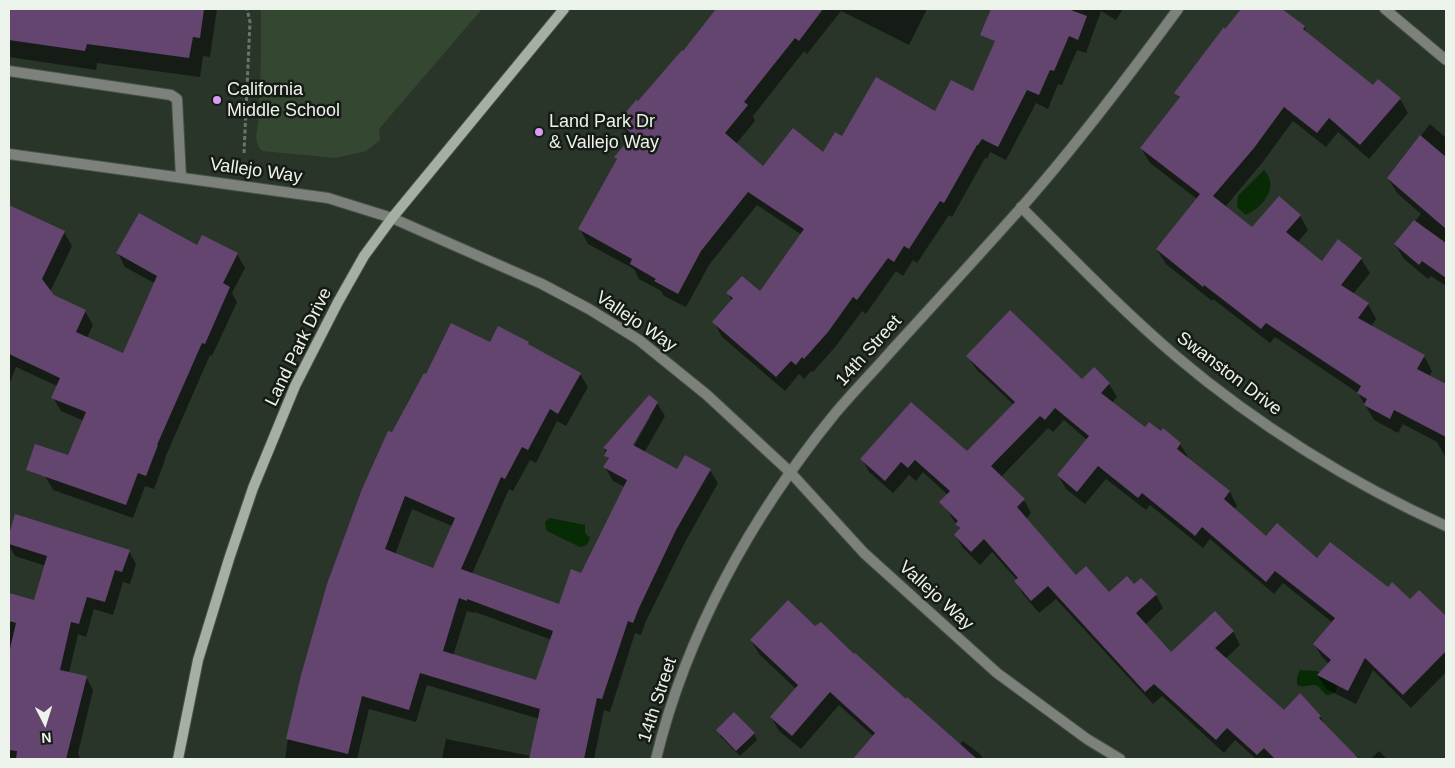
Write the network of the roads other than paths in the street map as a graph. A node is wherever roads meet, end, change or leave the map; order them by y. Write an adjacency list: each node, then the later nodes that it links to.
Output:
1 (564, 9): 9 (main road, Land Park Drive)
2 (1178, 9): 8 (street, 14th Street)
3 (1385, 9): 4 (street)
4 (1446, 60)
5 (9, 71): 7 (street)
6 (9, 154): 7 (street, Vallejo Way)
7 (181, 177): 9 (street, Vallejo Way)
8 (1021, 207): 10 (street, 14th Street); 11 (street, Swanston Drive)
9 (392, 218): 10 (street, Vallejo Way); 12 (main road, Land Park Drive)
10 (790, 472): 13 (street, 14th Street); 14 (street, Vallejo Way)
11 (1446, 526)
12 (178, 759)
13 (656, 759)
14 (1120, 759)

